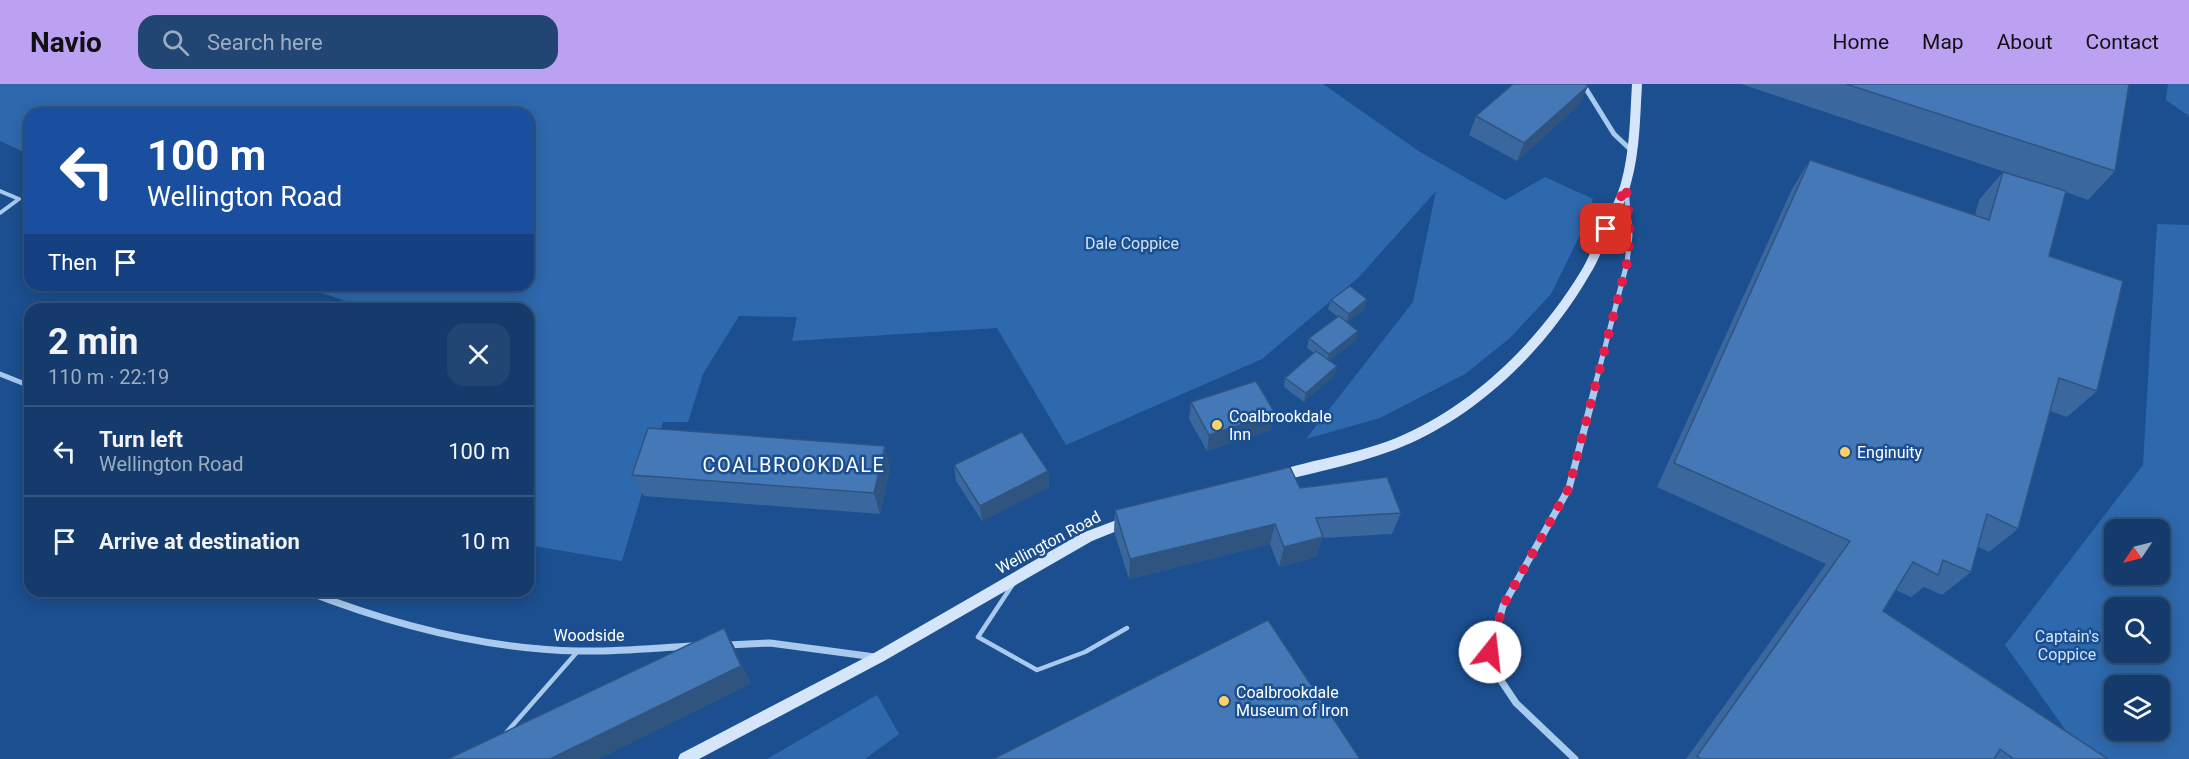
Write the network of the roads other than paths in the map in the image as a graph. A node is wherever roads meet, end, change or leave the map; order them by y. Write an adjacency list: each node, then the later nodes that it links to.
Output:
1 (1583, 84): 3 (street)
2 (1637, 84): 3 (street)
3 (1633, 152): 4 (street)
4 (1626, 186): 9 (street); 20 (street)
5 (0, 191): 6 (lane)
6 (0, 213)
7 (0, 374): 8 (street)
8 (24, 384)
9 (1265, 480)
10 (1140, 515): 11 (street, Wellington Road)
11 (1019, 575): 13 (lane); 17 (street, Wellington Road)
12 (321, 597): 16 (street, Woodside)
13 (1127, 628)
14 (698, 645): 16 (street, Woodside)
15 (722, 645): 17 (street)
16 (578, 651): 18 (lane)
17 (879, 657): 19 (street, Wellington Road)
18 (499, 741)
19 (685, 759)
20 (1575, 759)

